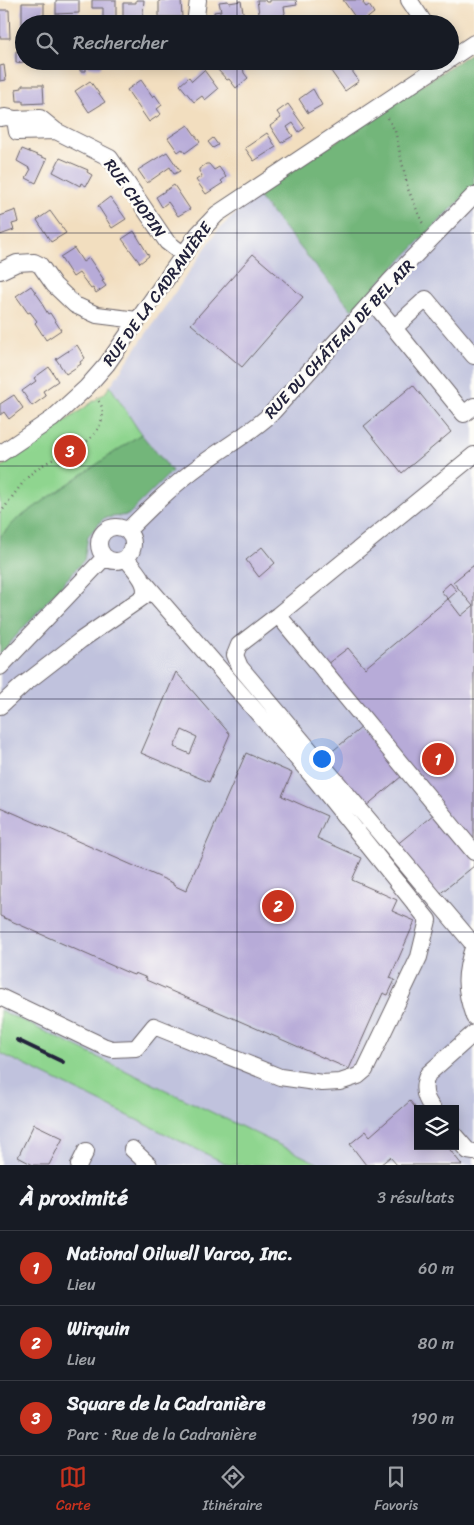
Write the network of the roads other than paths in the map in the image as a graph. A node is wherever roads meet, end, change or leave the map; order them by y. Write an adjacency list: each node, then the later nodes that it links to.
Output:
1 (198, 0): 3 (street)
2 (410, 0): 4 (street)
3 (196, 15)
4 (420, 15)
5 (474, 43): 6 (street)
6 (459, 53)
7 (433, 70): 10 (street, RUE DE LA CADRANIÈRE)
8 (8, 118): 10 (street, RUE CHOPIN)
9 (474, 195): 12 (street, RUE DU CHÂTEAU DE BEL AIR)
10 (184, 255): 13 (street, RUE DE LA CADRANIÈRE)
11 (0, 271): 13 (street)
12 (372, 301): 14 (street); 19 (street, RUE DU CHÂTEAU DE BEL AIR)
13 (137, 320): 17 (street, RUE DE LA CADRANIÈRE)
14 (394, 328): 15 (street); 16 (street)
15 (474, 356)
16 (474, 406)
17 (0, 454)
18 (474, 455): 23 (street)
19 (127, 530): 20 (street); 21 (street)
20 (105, 557): 21 (street); 24 (street)
21 (126, 558): 22 (street)
22 (145, 584): 25 (street); 28 (street)
23 (278, 615): 26 (street); 27 (street)
24 (0, 666)
25 (0, 706)
26 (474, 852)
27 (474, 945): 29 (street)
28 (0, 997)
29 (474, 1017)
30 (474, 1033): 31 (street)
31 (431, 1105)
32 (459, 1141): 34 (street)
33 (132, 1149): 35 (street)
34 (474, 1152)
35 (149, 1165)

